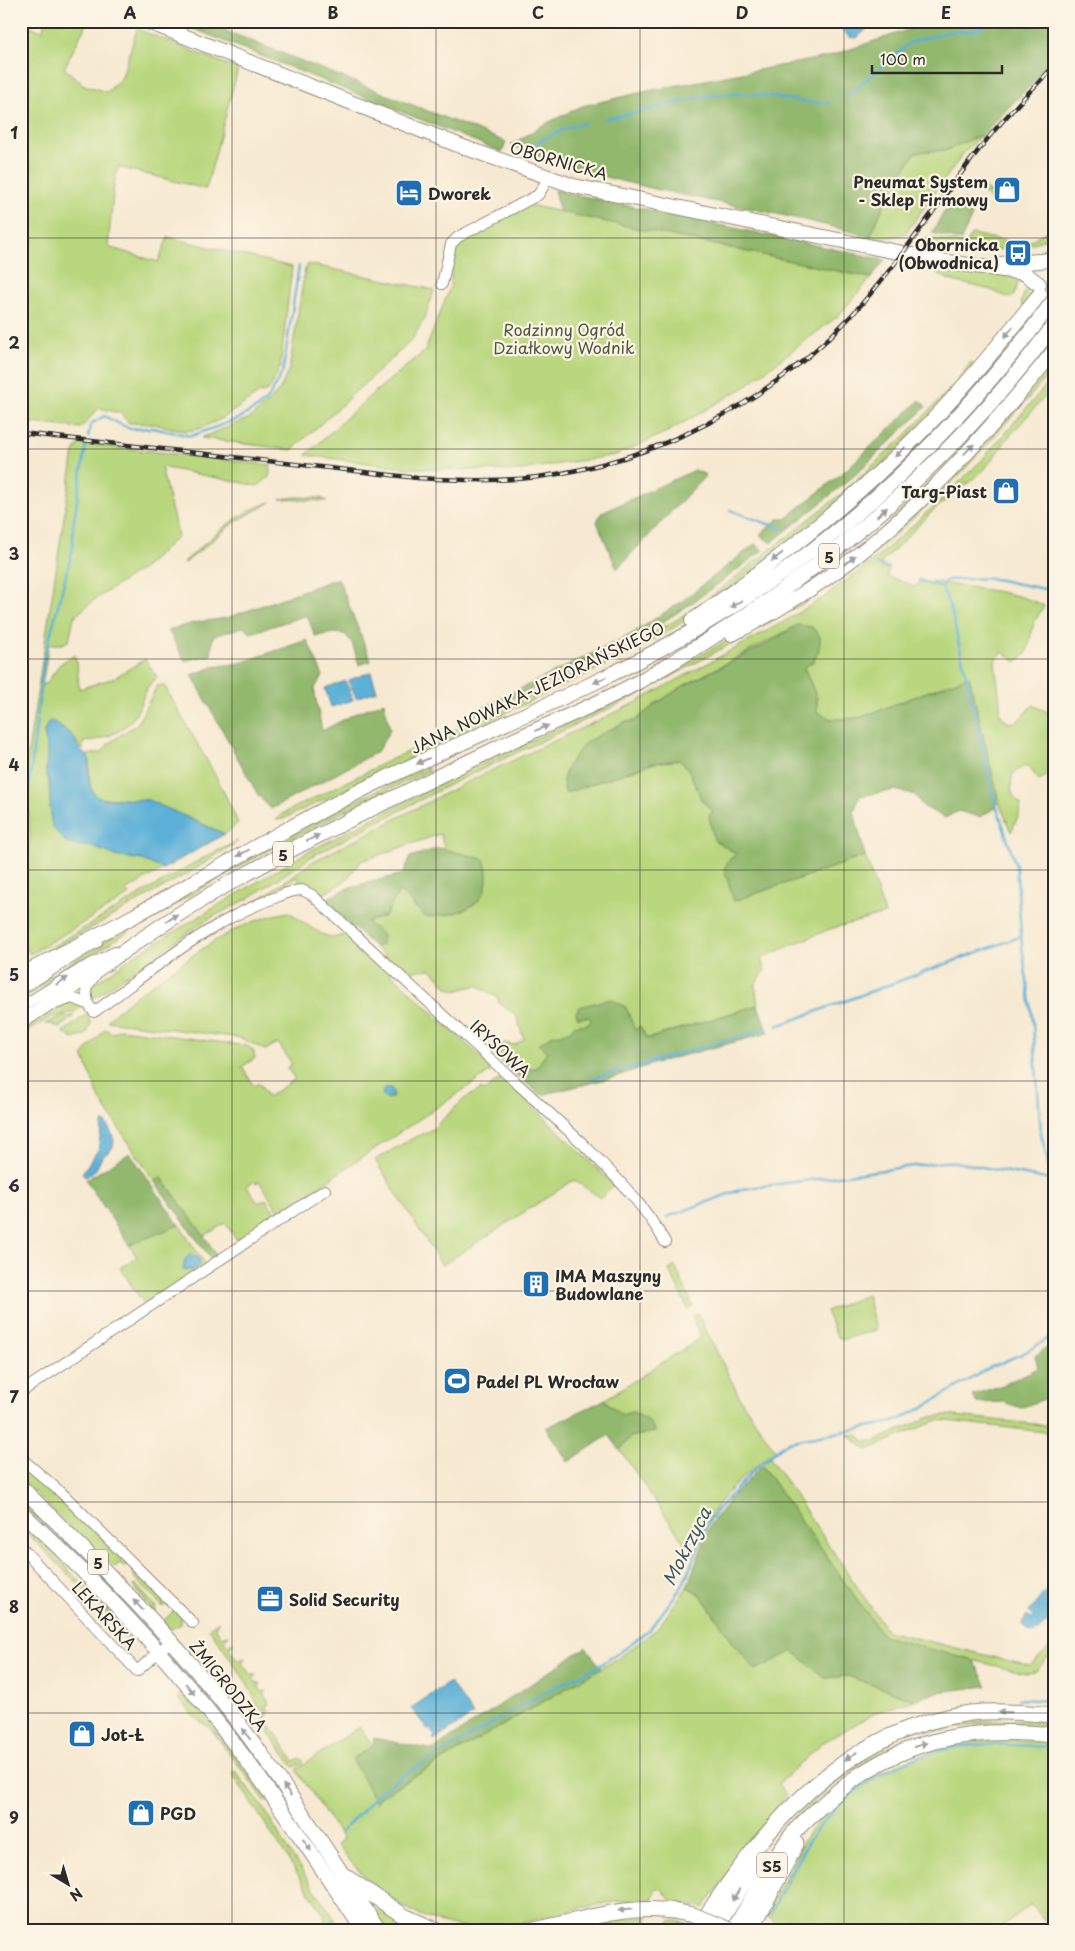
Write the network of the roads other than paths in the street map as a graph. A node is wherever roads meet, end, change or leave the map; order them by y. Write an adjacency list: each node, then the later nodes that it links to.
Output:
1 (146, 21): 2 (main road, OBORNICKA)
2 (548, 179): 4 (main road, OBORNICKA); 5 (street)
3 (1053, 259): 4 (main road, OBORNICKA); 6 (main road)
4 (981, 266): 6 (main road, OBORNICKA)
5 (442, 284)
6 (1039, 289): 8 (main road); 11 (main road, one-way to 11)
7 (1054, 300): 11 (main road, JANA NOWAKA-JEZIORAŃSKIEGO / 5, one-way to 11, bridge)
8 (1054, 319)
9 (1054, 325): 12 (main road, 5, one-way to 9)
10 (1054, 351): 12 (main road, one-way to 10)
11 (644, 658): 13 (main road, JANA NOWAKA-JEZIORAŃSKIEGO / 5, one-way to 13)
12 (642, 680): 14 (main road, 5, one-way to 12)
13 (134, 916): 16 (main road, 5); 17 (street, JANA NOWAKA-JEZIORAŃSKIEGO)
14 (131, 945): 15 (main road, 5); 19 (street, one-way to 14)
15 (100, 968): 18 (street); 20 (main road, 5)
16 (21, 975)
17 (21, 989)
18 (88, 1004): 20 (street); 23 (street, IRYSOWA)
19 (21, 1008)
20 (42, 1008): 21 (main road, 5)
21 (21, 1022)
22 (325, 1190): 24 (street)
23 (666, 1242)
24 (21, 1392)
25 (21, 1458): 29 (street)
26 (21, 1487): 30 (main road, ŻMIGRODZKA / 5, one-way to 26)
27 (21, 1512): 31 (main road, ŻMIGRODZKA / 5)
28 (21, 1547): 31 (street, LEKARSKA)
29 (193, 1623)
30 (171, 1641): 31 (street, LEKARSKA); 36 (main road, ŻMIGRODZKA / 5, one-way to 30)
31 (158, 1652): 37 (main road, ŻMIGRODZKA / 5, one-way to 37)
32 (1054, 1715): 35 (highway, one-way to 35)
33 (1054, 1735): 34 (highway, one-way to 33)
34 (820, 1807): 44 (highway, S5); 45 (highway)
35 (779, 1823): 41 (highway); 42 (highway, S5, one-way to 42)
36 (344, 1875): 38 (main road, ŻMIGRODZKA); 39 (highway, 5)
37 (362, 1930)
38 (379, 1930)
39 (436, 1930)
40 (534, 1930): 43 (highway, one-way to 40, bridge)
41 (697, 1930)
42 (715, 1930)
43 (728, 1930)
44 (734, 1930)
45 (751, 1930)

